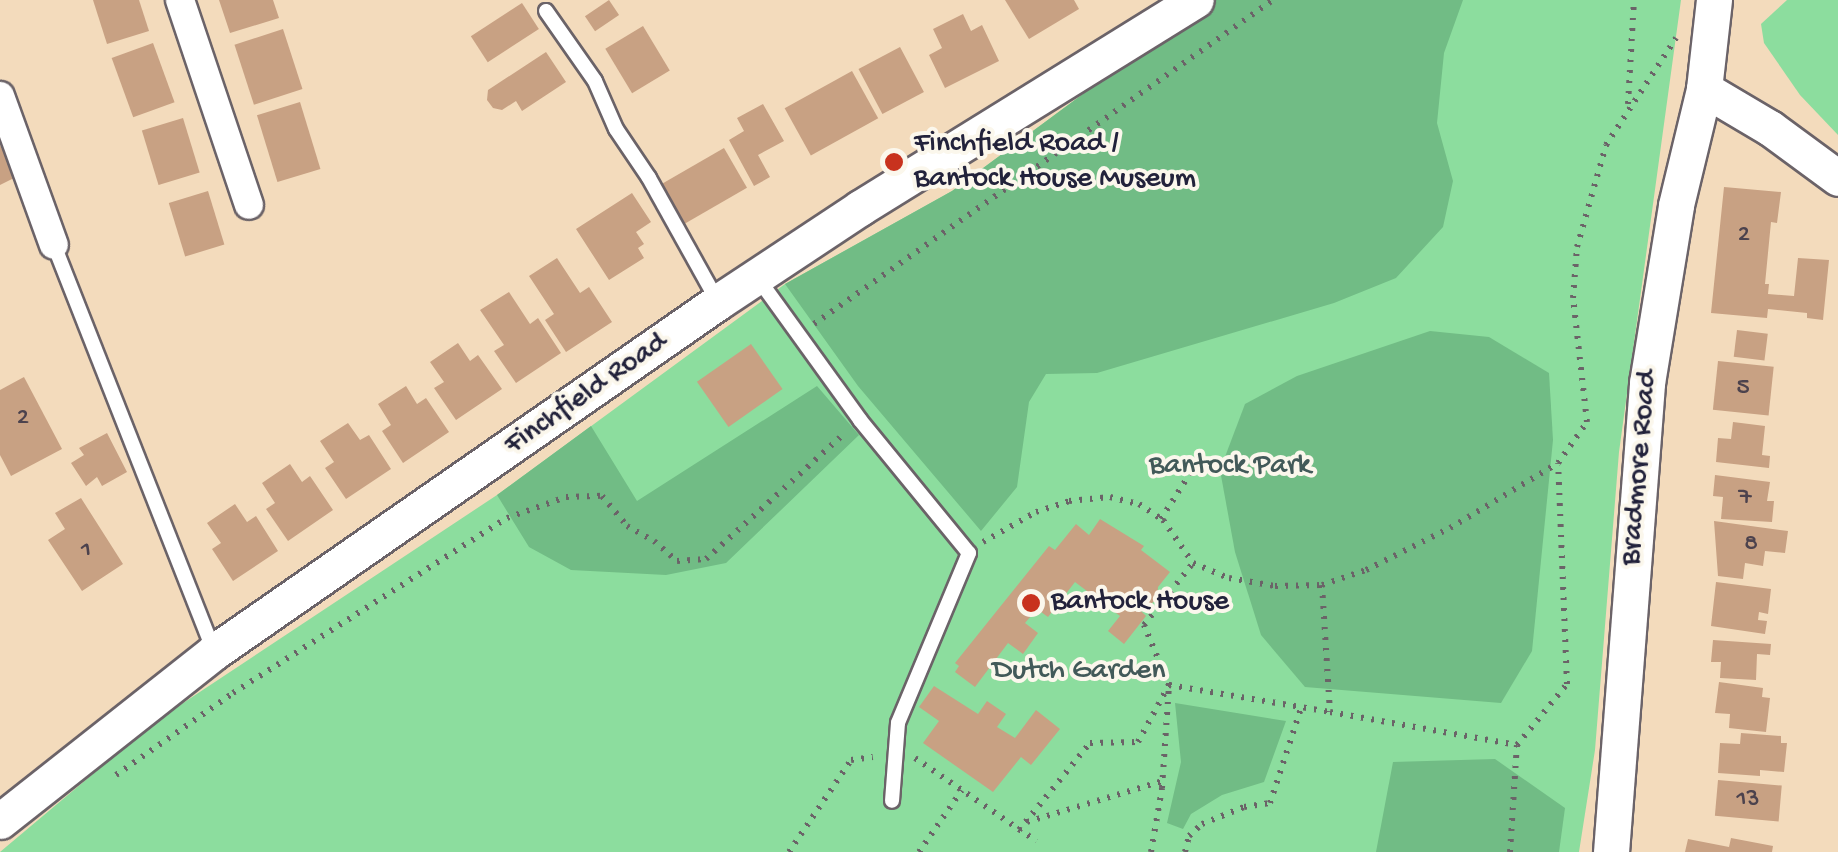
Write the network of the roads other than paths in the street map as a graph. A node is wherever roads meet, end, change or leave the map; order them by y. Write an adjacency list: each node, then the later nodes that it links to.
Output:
1 (180, 0): 8 (street)
2 (1196, 0): 10 (street, Finchfield Road)
3 (1714, 0): 5 (street, Bradmore Road)
4 (546, 10): 11 (lane)
5 (1704, 89): 7 (street); 15 (street, Bradmore Road)
6 (0, 96): 9 (street)
7 (1838, 178)
8 (249, 205)
9 (54, 245): 12 (lane)
10 (756, 276): 11 (street, Finchfield Road); 13 (lane)
11 (718, 302): 12 (street, Finchfield Road)
12 (214, 652): 14 (street, Finchfield Road)
13 (892, 801)
14 (0, 821)
15 (1612, 852)

